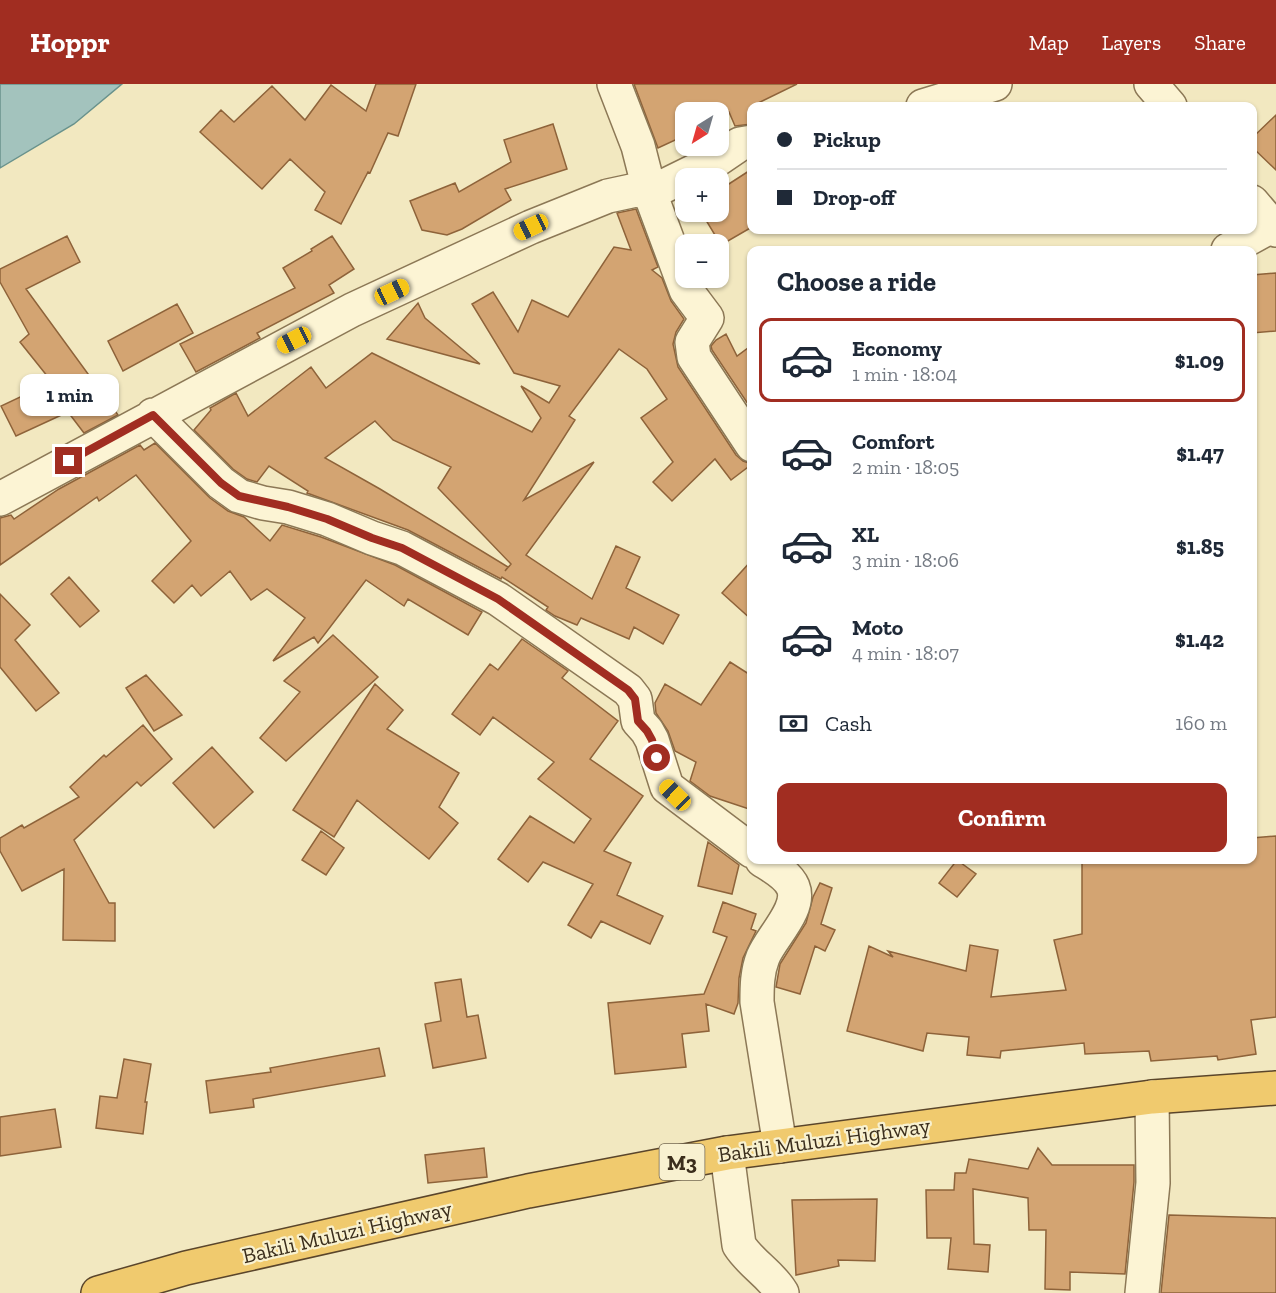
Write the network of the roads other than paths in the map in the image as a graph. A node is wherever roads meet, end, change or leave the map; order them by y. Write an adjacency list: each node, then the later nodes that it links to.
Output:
1 (614, 84): 7 (street)
2 (994, 84): 4 (street)
3 (1151, 84): 5 (street)
4 (936, 102)
5 (1167, 102)
6 (747, 143): 7 (street)
7 (650, 193): 10 (street); 11 (street)
8 (1248, 234): 9 (street)
9 (1233, 246)
10 (153, 415): 12 (street); 13 (street)
11 (747, 437)
12 (0, 499)
13 (747, 847)
14 (767, 864): 17 (street)
15 (1276, 1088): 16 (highway, Bakili Muluzi Highway / M3)
16 (1152, 1097): 17 (highway, Bakili Muluzi Highway / M3); 22 (street)
17 (780, 1146): 18 (highway, Bakili Muluzi Highway / M3)
18 (727, 1153): 19 (highway, Bakili Muluzi Highway / M3); 21 (street)
19 (178, 1280): 20 (highway, Bakili Muluzi Highway / M3)
20 (98, 1293)
21 (782, 1293)
22 (1142, 1293)

